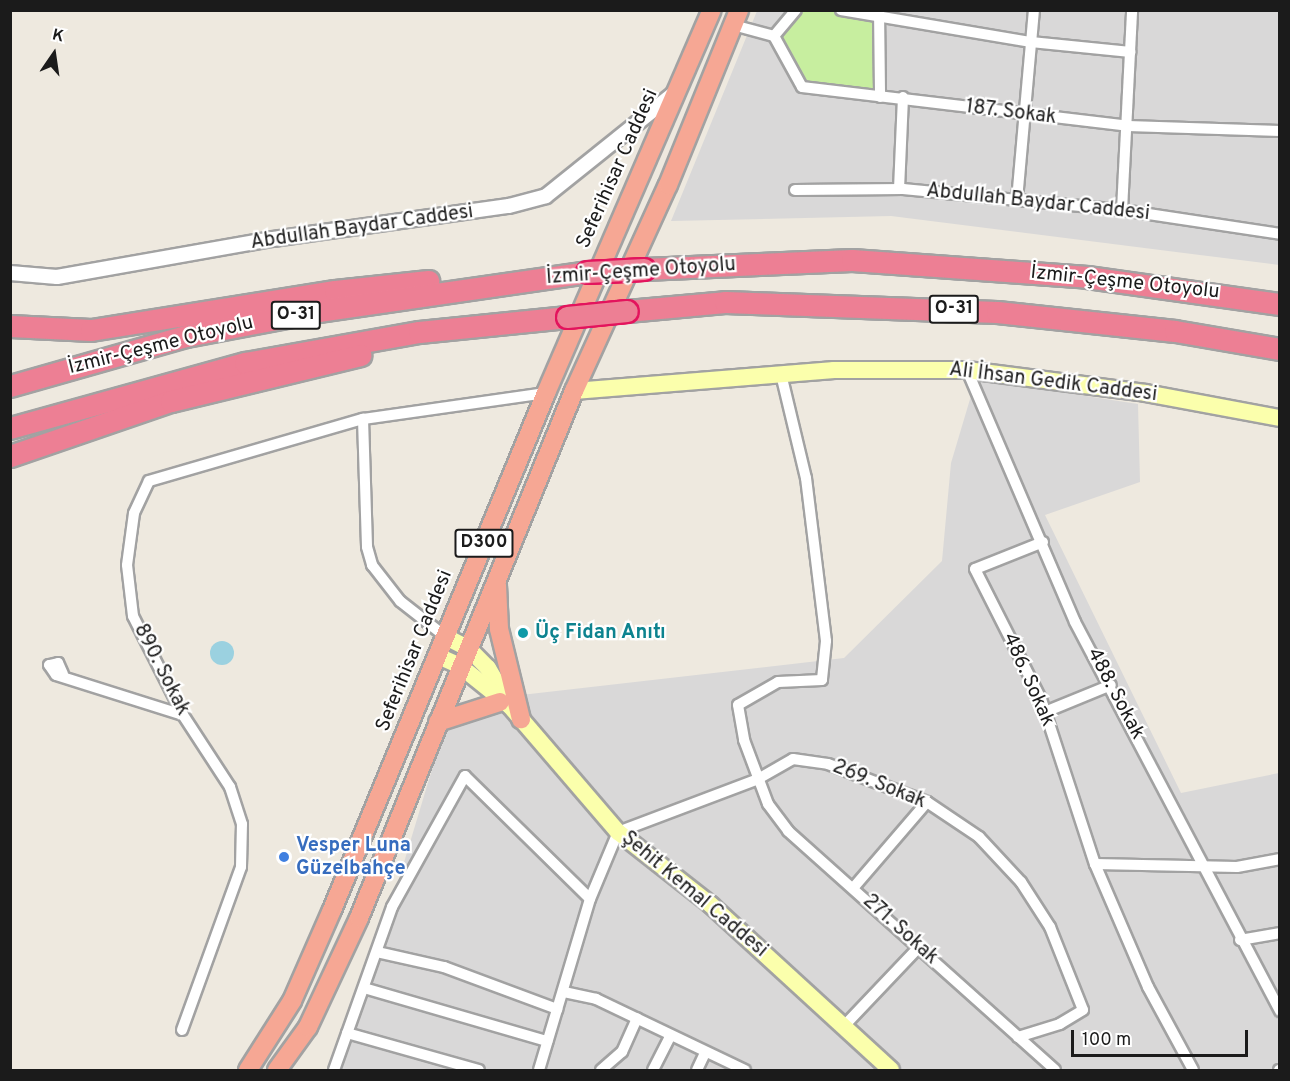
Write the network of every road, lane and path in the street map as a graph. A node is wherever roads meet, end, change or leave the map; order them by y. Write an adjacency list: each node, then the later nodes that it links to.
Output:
1 (712, 10): 11 (highway, Seferihisar Caddesi / D300)
2 (796, 10): 8 (street)
3 (841, 10): 6 (street)
4 (1034, 10): 9 (street)
5 (1132, 10): 10 (street)
6 (878, 13): 9 (street); 12 (street)
7 (736, 18): 8 (street); 31 (highway, D300)
8 (774, 36): 12 (street, 187. Sokak)
9 (1031, 42): 10 (street); 14 (street)
10 (1131, 52): 15 (street)
11 (677, 91): 23 (street, Abdullah Baydar Caddesi); 32 (highway, Seferihisar Caddesi / D300)
12 (880, 97): 13 (street, 187. Sokak)
13 (903, 98): 14 (street, 187. Sokak); 18 (street)
14 (1025, 114): 15 (street, 187. Sokak); 19 (street)
15 (1128, 126): 16 (street, 187. Sokak); 20 (street)
16 (1280, 131)
17 (795, 189): 18 (street, Abdullah Baydar Caddesi)
18 (899, 189): 19 (street, Abdullah Baydar Caddesi)
19 (1017, 200): 20 (street, Abdullah Baydar Caddesi)
20 (1122, 210): 21 (street, Abdullah Baydar Caddesi)
21 (1280, 234)
22 (587, 272): 24 (highway, İzmir-Çeşme Otoyolu / O-31, bridge); 25 (highway); 30 (highway, İzmir-Çeşme Otoyolu / O-31)
23 (10, 273)
24 (1280, 304)
25 (10, 326)
26 (483, 326): 27 (highway, İzmir-Çeşme Otoyolu / O-31, bridge); 35 (highway, İzmir-Çeşme Otoyolu / O-31); 36 (highway)
27 (1280, 349)
28 (967, 370): 29 (main road, Ali İhsan Gedik Caddesi); 33 (main road, Ali İhsan Gedik Caddesi); 37 (street, 488. Sokak)
29 (781, 374): 31 (main road, Ali İhsan Gedik Caddesi); 49 (street, 271. Sokak)
30 (10, 386)
31 (574, 391): 38 (highway, D300)
32 (546, 393): 34 (street, 890. Sokak); 39 (highway, Seferihisar Caddesi / D300)
33 (1280, 418)
34 (363, 419): 39 (street); 47 (street, 890. Sokak)
35 (10, 428)
36 (10, 456)
37 (1043, 542): 44 (street, 488. Sokak); 46 (street, 486. Sokak)
38 (496, 579): 40 (highway, D300); 45 (highway)
39 (446, 637): 40 (main road, Şehit Kemal Caddesi); 41 (highway, Seferihisar Caddesi / D300)
40 (468, 648): 42 (highway, D300); 45 (main road, Şehit Kemal Caddesi)
41 (438, 656): 42 (main road, Şehit Kemal Caddesi); 75 (highway, Seferihisar Caddesi / D300)
42 (460, 666): 45 (main road, Şehit Kemal Caddesi); 48 (highway, D300)
43 (63, 674): 47 (street)
44 (1111, 685): 46 (street); 54 (street, 488. Sokak)
45 (510, 709): 48 (highway); 51 (main road, Şehit Kemal Caddesi)
46 (1045, 712): 53 (street, 486. Sokak)
47 (183, 715): 67 (street, 890. Sokak)
48 (438, 722): 76 (highway, D300)
49 (758, 779): 50 (street, 269. Sokak); 51 (street, 269. Sokak); 55 (street, 271. Sokak)
50 (927, 802): 55 (street); 70 (street, 269. Sokak)
51 (618, 832): 56 (street); 66 (main road, Şehit Kemal Caddesi)
52 (1280, 859): 54 (street)
53 (1095, 864): 54 (street); 85 (street, 486. Sokak)
54 (1203, 867): 58 (street, 488. Sokak)
55 (854, 887): 59 (street, 271. Sokak)
56 (590, 899): 60 (street); 62 (street)
57 (1280, 933): 58 (street)
58 (1240, 940): 64 (street, 488. Sokak)
59 (919, 947): 66 (street); 70 (street, 271. Sokak)
60 (377, 952): 61 (street); 63 (street)
61 (364, 988): 68 (street); 71 (street)
62 (564, 992): 63 (street); 65 (street)
63 (557, 1009): 71 (street)
64 (1280, 1011)
65 (637, 1017): 69 (street); 80 (street)
66 (844, 1026): 83 (main road, Şehit Kemal Caddesi)
67 (182, 1030)
68 (347, 1033): 73 (street); 77 (street)
69 (671, 1035): 72 (street); 81 (street)
70 (1018, 1037): 84 (street, 271. Sokak)
71 (548, 1041): 79 (street)
72 (705, 1053): 74 (street); 82 (street)
73 (450, 1067): 78 (street)
74 (739, 1069)
75 (248, 1071)
76 (277, 1071)
77 (334, 1071)
78 (479, 1071)
79 (539, 1071)
80 (602, 1071)
81 (653, 1071)
82 (697, 1071)
83 (891, 1071)
84 (1055, 1071)
85 (1193, 1071)

